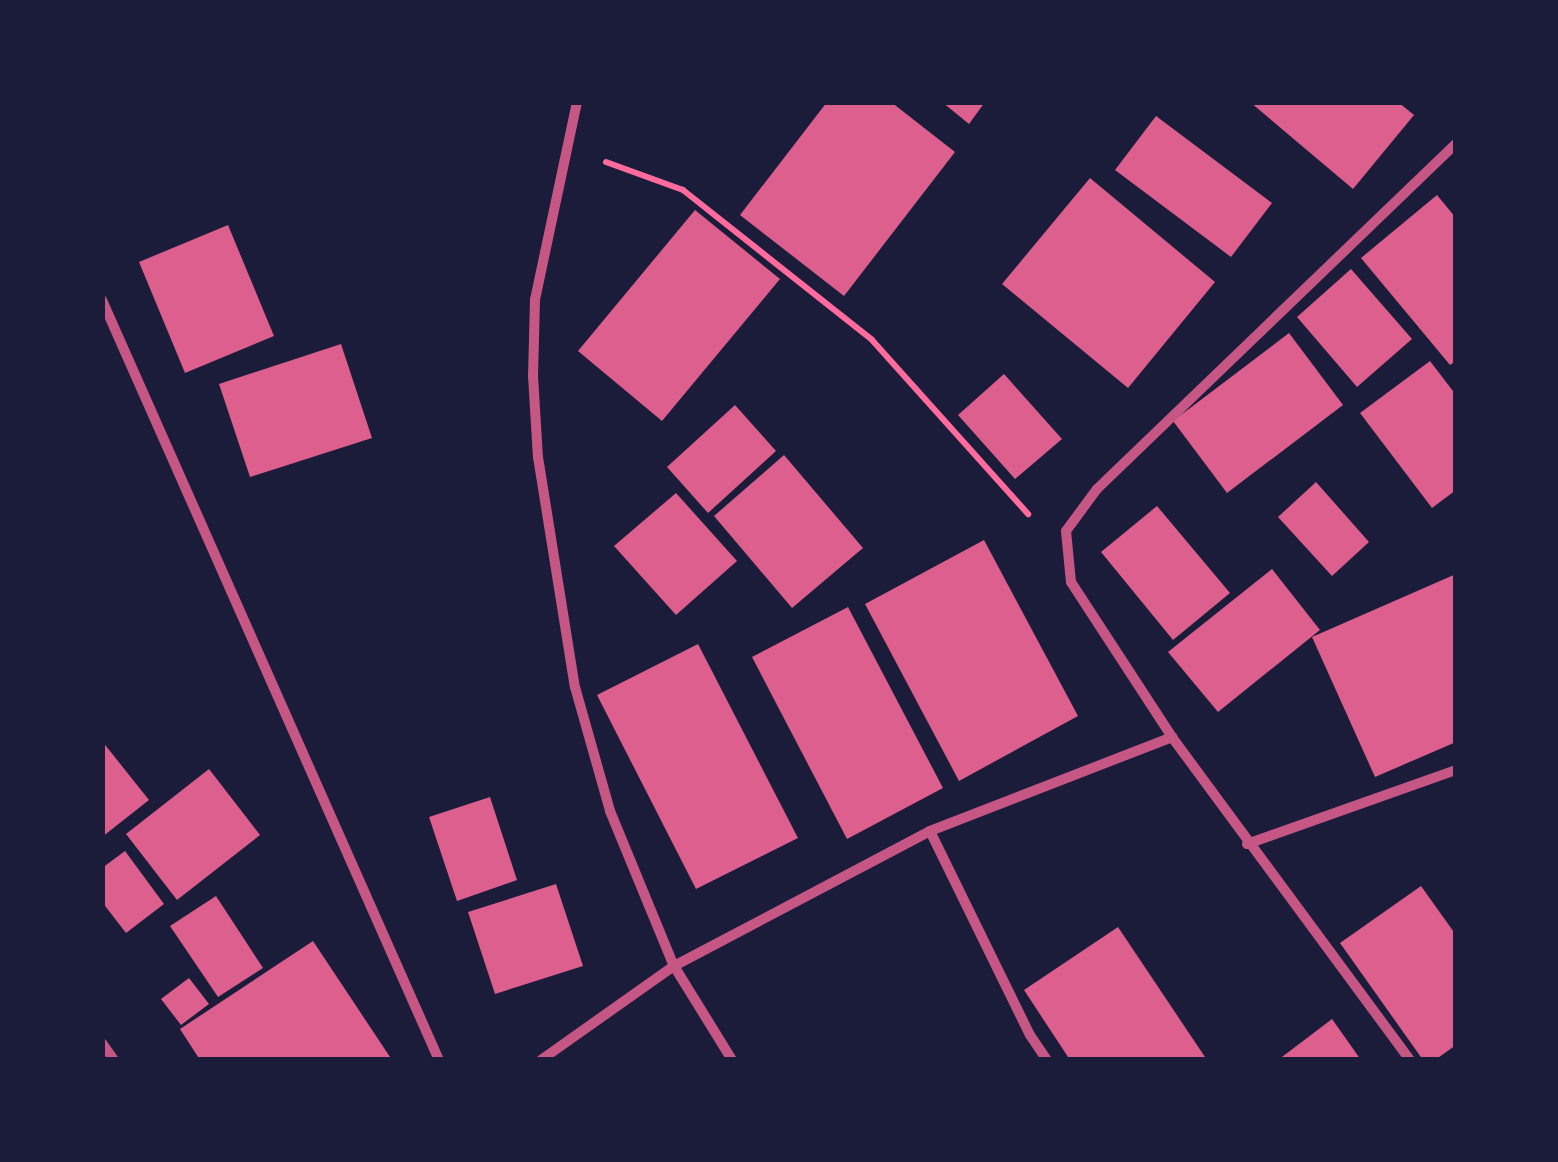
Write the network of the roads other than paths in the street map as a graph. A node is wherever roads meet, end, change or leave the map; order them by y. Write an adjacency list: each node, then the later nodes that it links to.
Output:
1 (577, 102): 8 (street)
2 (1456, 143): 4 (street)
3 (102, 300): 11 (street)
4 (1172, 737): 6 (street); 7 (street)
5 (1456, 770): 7 (street)
6 (930, 831): 8 (street); 14 (street)
7 (1246, 844): 15 (street)
8 (674, 966): 12 (street); 13 (street)
9 (102, 1044): 10 (street)
10 (114, 1060)
11 (440, 1060)
12 (541, 1060)
13 (732, 1060)
14 (1047, 1060)
15 (1410, 1060)

